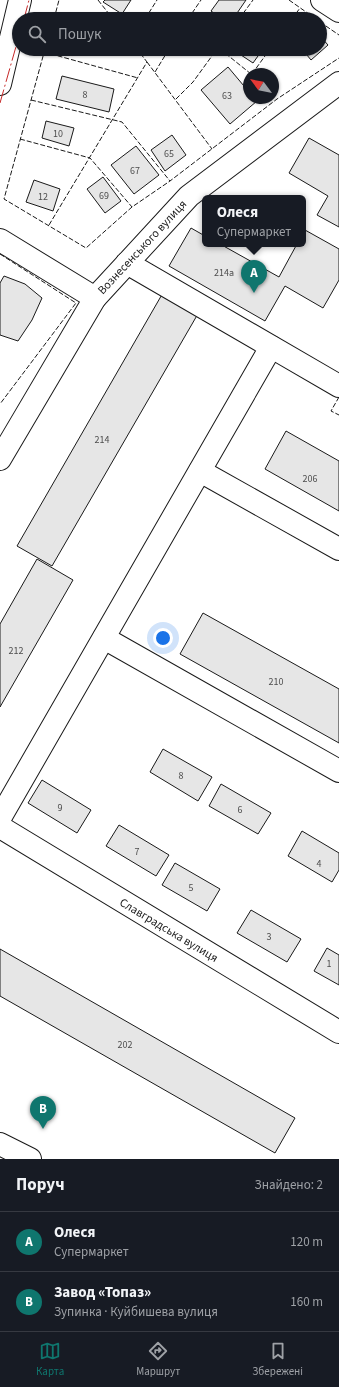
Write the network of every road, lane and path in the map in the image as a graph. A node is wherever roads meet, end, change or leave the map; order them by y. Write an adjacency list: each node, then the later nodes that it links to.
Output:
1 (20, 0): 4 (street)
2 (322, 0): 3 (street)
3 (339, 11)
4 (17, 12)
5 (12, 34): 7 (street)
6 (339, 83): 9 (street, Вознесенського вулиця)
7 (0, 84)
8 (0, 240): 10 (street)
9 (126, 264): 10 (street, Вознесенського вулиця); 11 (street)
10 (95, 298): 13 (street, Вознесенського вулиця)
11 (271, 347): 12 (street); 14 (street)
12 (339, 386)
13 (0, 459)
14 (200, 471): 15 (street); 16 (street)
15 (339, 549)
16 (104, 638): 17 (street); 18 (street)
17 (339, 771)
18 (0, 818)
19 (0, 827): 20 (street, Славградська вулиця)
20 (339, 1032)
21 (0, 1144): 22 (street)
22 (30, 1159)

